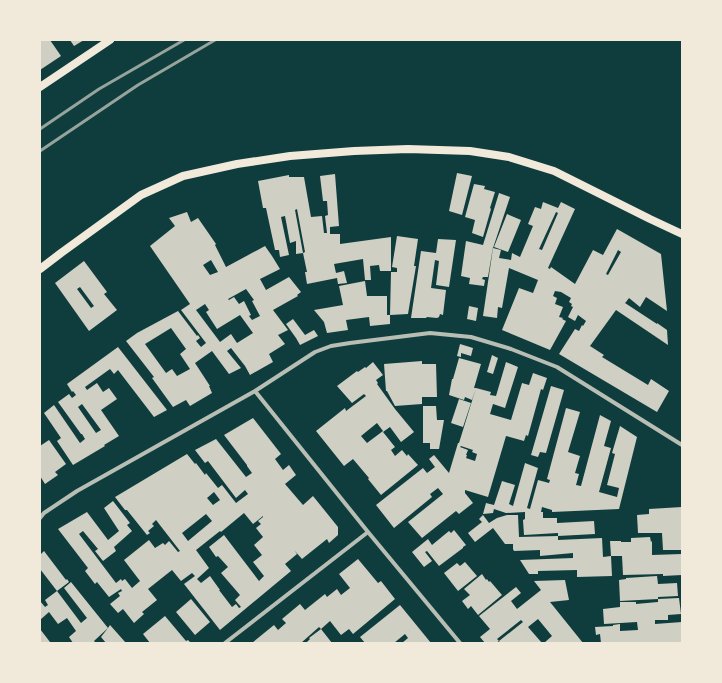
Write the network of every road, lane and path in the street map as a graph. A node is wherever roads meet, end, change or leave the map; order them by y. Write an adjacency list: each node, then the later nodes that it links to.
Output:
1 (110, 40): 2 (main road)
2 (40, 87)
3 (682, 234): 4 (main road)
4 (40, 269)
5 (255, 391): 6 (street); 7 (street); 8 (street)
6 (682, 445)
7 (40, 518)
8 (368, 532): 9 (street); 10 (street)
9 (225, 643)
10 (460, 643)

